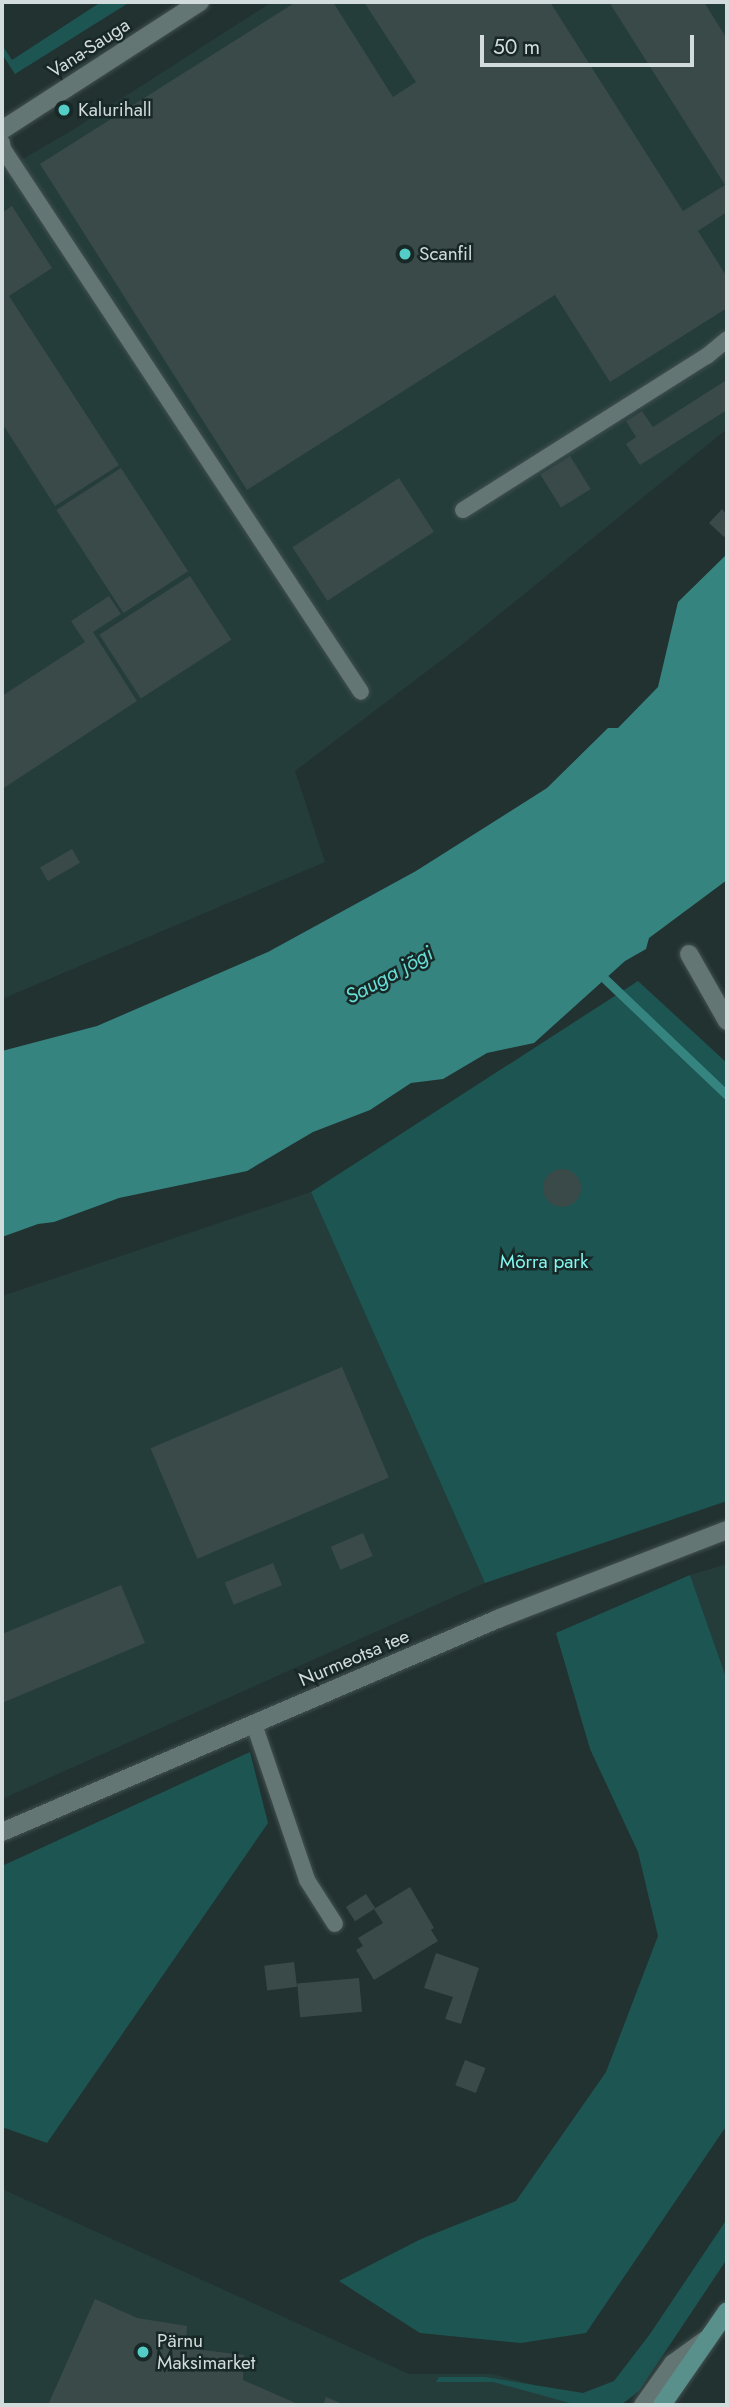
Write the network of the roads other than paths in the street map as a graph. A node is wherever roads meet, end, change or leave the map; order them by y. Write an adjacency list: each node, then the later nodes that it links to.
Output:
1 (200, 2): 2 (street, Vana-Sauga)
2 (2, 131)
3 (2, 143): 6 (lane)
4 (727, 339): 5 (lane)
5 (463, 510)
6 (361, 692)
7 (690, 954): 8 (street)
8 (727, 1021)
9 (727, 1530): 10 (street, Nurmeotsa tee)
10 (254, 1724): 11 (street, Nurmeotsa tee); 12 (lane)
11 (2, 1832)
12 (335, 1924)
13 (727, 2311): 14 (main road)
14 (710, 2335): 15 (lane); 16 (main road)
15 (642, 2405)
16 (662, 2405)

